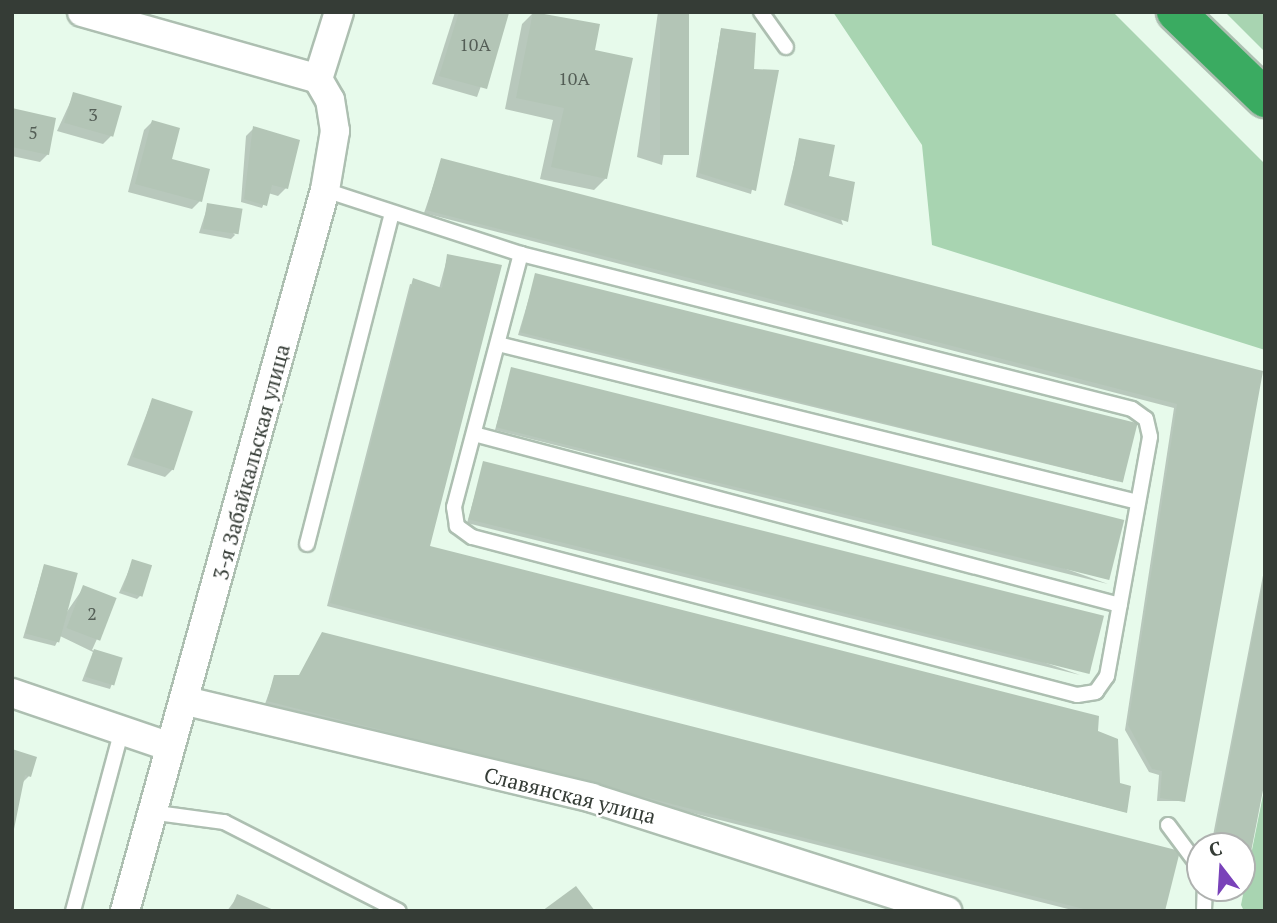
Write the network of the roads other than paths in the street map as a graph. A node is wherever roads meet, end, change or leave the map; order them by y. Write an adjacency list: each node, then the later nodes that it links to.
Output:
1 (82, 12): 6 (street)
2 (339, 12): 6 (street)
3 (761, 12): 5 (lane)
4 (1176, 12): 7 (highway)
5 (786, 47)
6 (318, 79): 8 (street, 3-я Забайкальская улица)
7 (1265, 99)
8 (325, 190): 9 (lane); 17 (street, 3-я Забайкальская улица)
9 (392, 213): 10 (lane); 14 (lane)
10 (521, 254): 11 (lane); 13 (lane)
11 (498, 344): 12 (lane); 13 (lane)
12 (474, 434): 15 (lane); 15 (lane)
13 (1138, 502): 15 (lane)
14 (307, 544)
15 (1120, 605)
16 (12, 693): 18 (street)
17 (187, 701): 19 (street, 3-я Забайкальская улица); 26 (street, Славянская улица)
18 (122, 730): 19 (street); 23 (lane)
19 (168, 746): 20 (street, 3-я Забайкальская улица)
20 (157, 813): 24 (street, 3-я Забайкальская улица); 25 (lane)
21 (1168, 825): 22 (lane)
22 (1186, 849)
23 (73, 911)
24 (125, 911)
25 (399, 911)
26 (947, 911)

